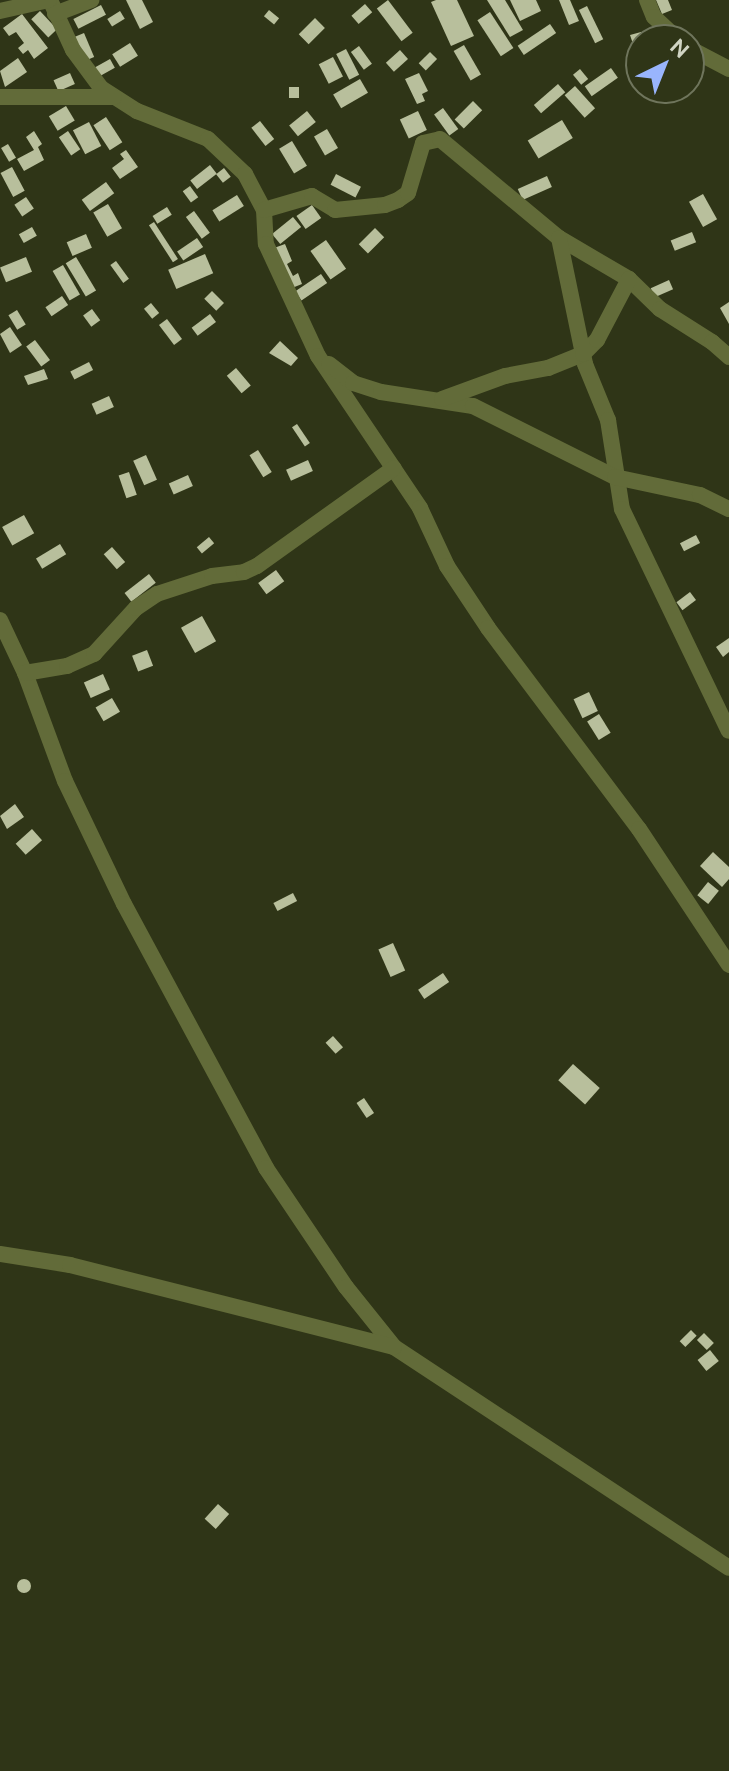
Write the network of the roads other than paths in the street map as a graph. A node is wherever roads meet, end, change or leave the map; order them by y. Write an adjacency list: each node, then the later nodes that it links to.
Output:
1 (91, 0): 3 (street)
2 (647, 0): 5 (street)
3 (52, 5): 4 (street); 9 (street)
4 (0, 11)
5 (662, 24)
6 (705, 56): 7 (street)
7 (729, 69)
8 (0, 97): 9 (street)
9 (116, 97): 10 (street)
10 (264, 210): 11 (street); 14 (street)
11 (559, 238): 12 (street); 13 (street)
12 (629, 279): 13 (street); 15 (street)
13 (583, 354): 16 (street); 18 (street)
14 (318, 356): 16 (street); 17 (street)
15 (729, 357)
16 (440, 400): 18 (street)
17 (394, 468): 21 (street); 23 (street)
18 (615, 477): 19 (street); 22 (street)
19 (729, 509)
20 (0, 620): 21 (street)
21 (25, 673): 25 (street)
22 (729, 731)
23 (729, 965)
24 (0, 1254): 25 (street)
25 (394, 1347): 26 (street)
26 (729, 1568)

